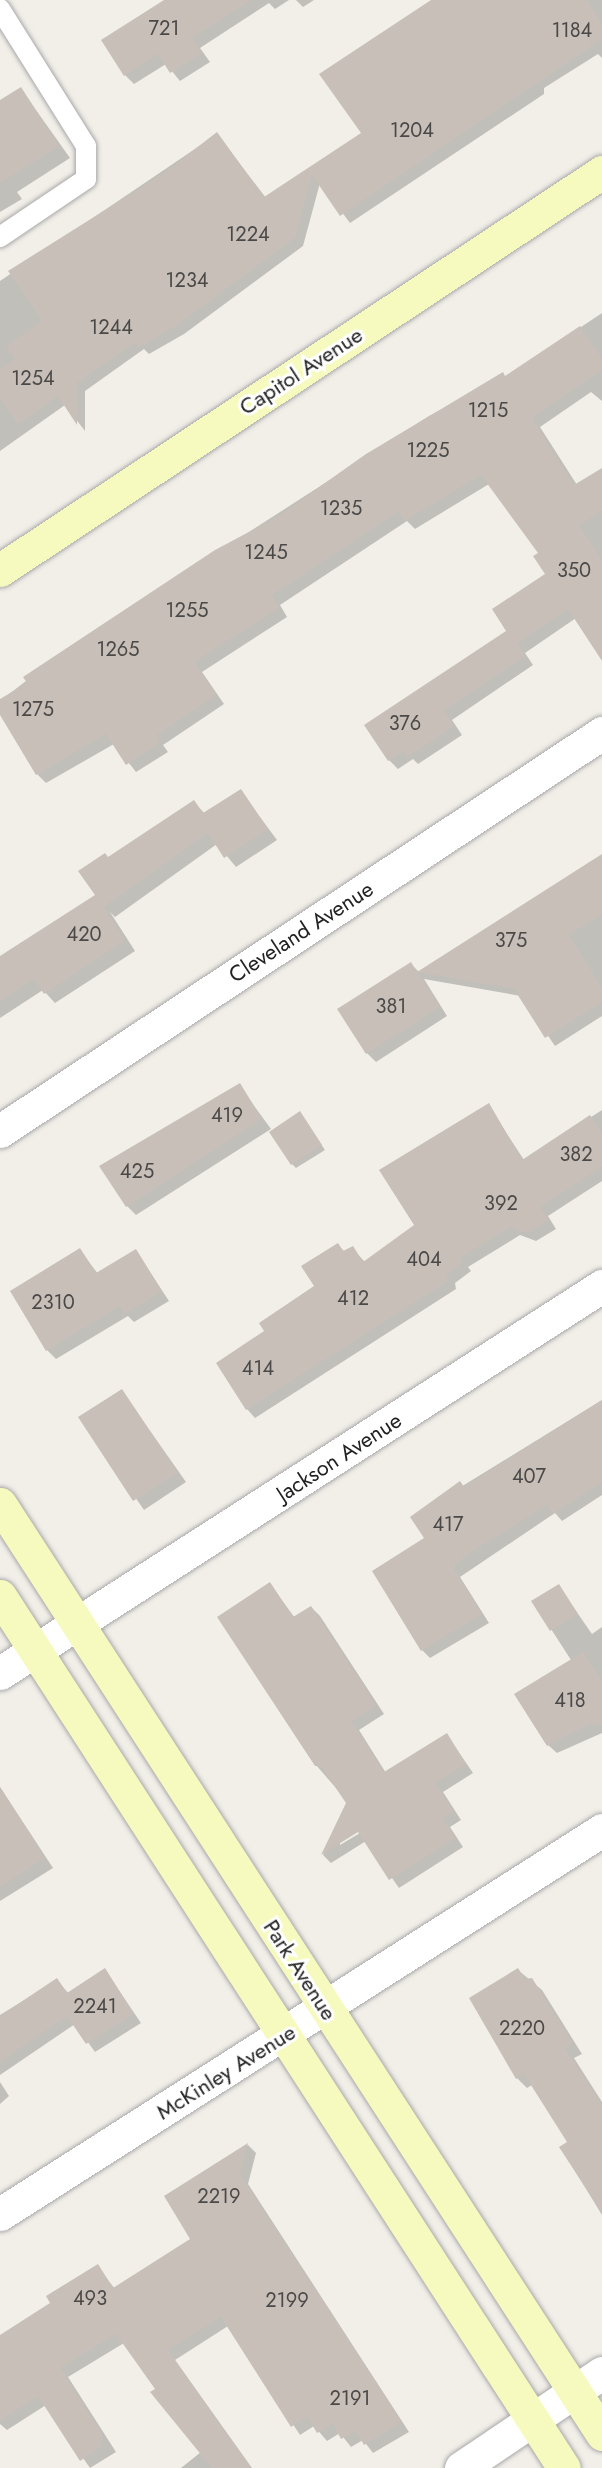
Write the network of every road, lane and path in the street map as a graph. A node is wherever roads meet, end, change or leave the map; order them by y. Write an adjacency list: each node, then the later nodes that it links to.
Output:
1 (0, 9): 3 (lane)
2 (602, 172): 4 (main road, Capitol Avenue)
3 (0, 237)
4 (0, 570)
5 (602, 733): 6 (street, Cleveland Avenue)
6 (0, 1131)
7 (602, 1286): 10 (street, Jackson Avenue)
8 (0, 1504): 10 (main road, Park Avenue)
9 (0, 1596): 11 (main road)
10 (76, 1628): 11 (street, Jackson Avenue); 14 (main road, Park Avenue)
11 (37, 1652): 12 (street, Jackson Avenue); 15 (main road)
12 (0, 1673)
13 (602, 1830): 14 (street, McKinley Avenue)
14 (326, 2009): 15 (street, McKinley Avenue); 18 (main road, Park Avenue)
15 (283, 2037): 16 (street, McKinley Avenue); 19 (main road)
16 (0, 2214)
17 (602, 2373): 18 (street)
18 (574, 2390): 19 (street); 20 (main road, Park Avenue)
19 (532, 2417): 21 (street); 22 (main road)
20 (602, 2434)
21 (461, 2468)
22 (564, 2468)

